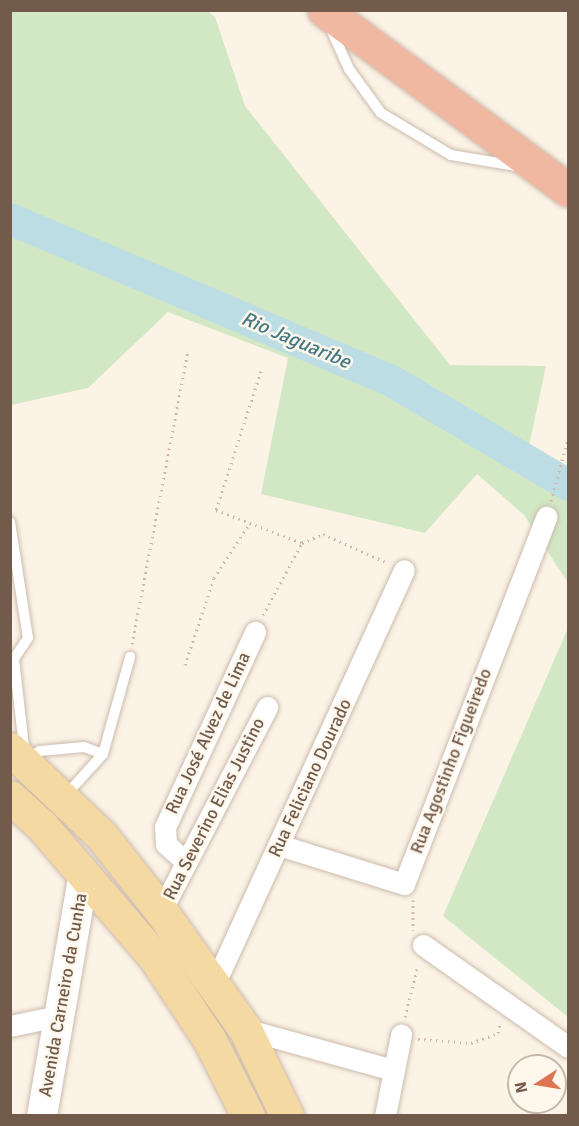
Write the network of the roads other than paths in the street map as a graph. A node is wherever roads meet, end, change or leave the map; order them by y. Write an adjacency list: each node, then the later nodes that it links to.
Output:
1 (323, 10): 4 (highway); 4 (lane)
2 (361, 10): 3 (highway)
3 (568, 162)
4 (537, 167): 5 (highway)
5 (568, 190)
6 (548, 511): 16 (street, Rua Agostinho Figueiredo)
7 (10, 522): 13 (lane)
8 (404, 570): 16 (street, Rua Feliciano Dourado)
9 (255, 632): 17 (street, Rua José Alvez de Lima)
10 (130, 657): 12 (lane)
11 (267, 707): 17 (street, Rua Severino Elias Justino)
12 (103, 754): 13 (lane); 15 (lane)
13 (18, 755): 15 (main road)
14 (10, 797): 18 (main road)
15 (64, 798): 19 (main road)
16 (279, 845): 21 (street, Rua Feliciano Dourado)
17 (186, 862): 19 (street, Rua Severino Elias Justino)
18 (84, 874): 22 (street, Avenida Carneiro da Cunha); 29 (main road)
19 (161, 912): 21 (main road)
20 (423, 945): 26 (street)
21 (214, 985): 24 (main road)
22 (63, 1015): 23 (street); 28 (street, Avenida Carneiro da Cunha)
23 (10, 1026)
24 (244, 1029): 27 (street); 30 (main road)
25 (401, 1035): 27 (street)
26 (568, 1047)
27 (393, 1070): 31 (street)
28 (42, 1116)
29 (248, 1116)
30 (287, 1116)
31 (385, 1116)

